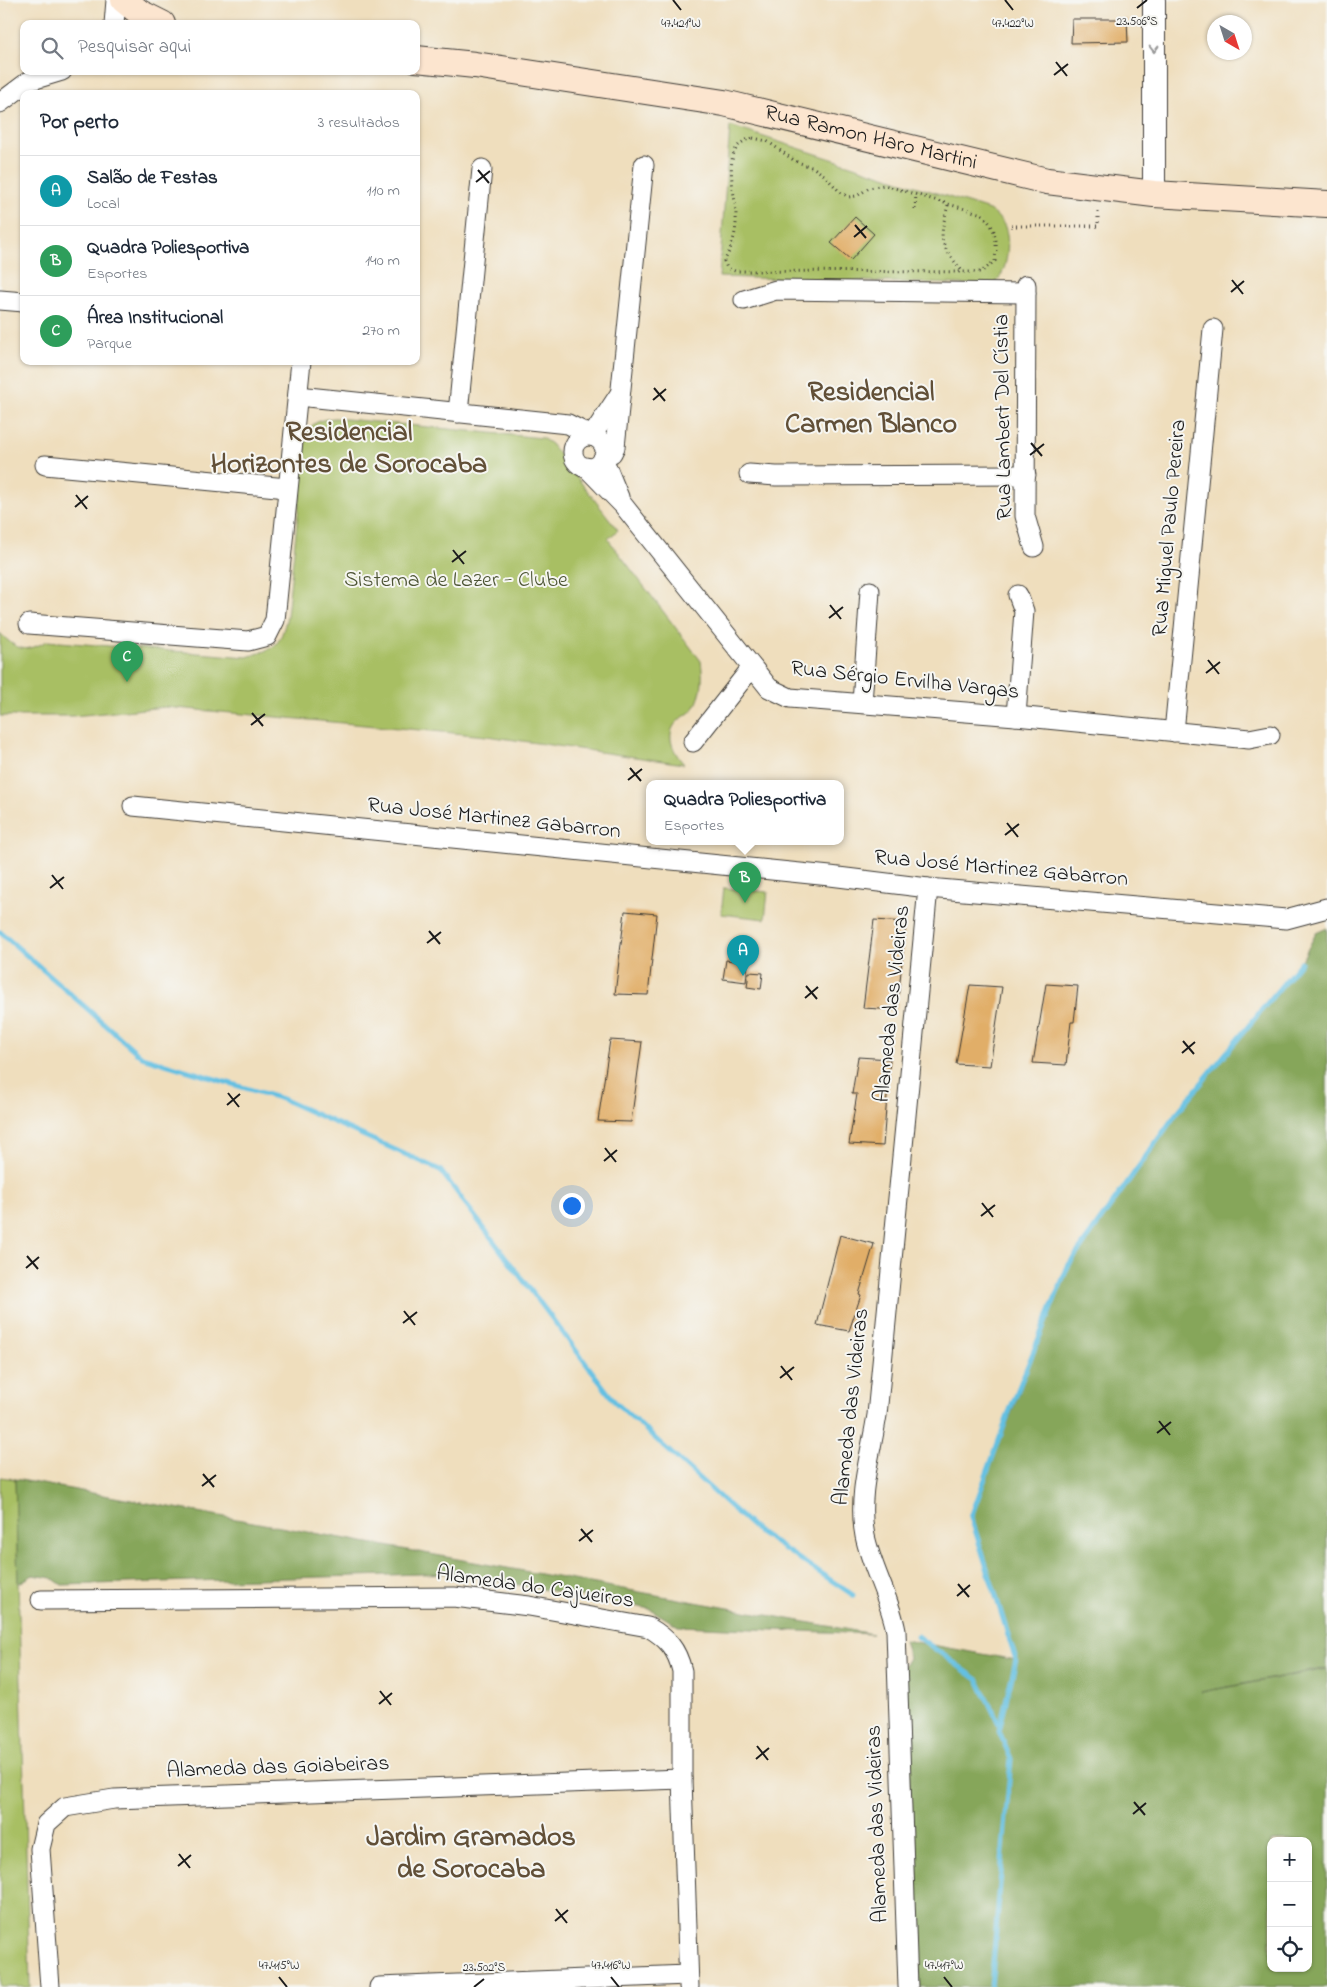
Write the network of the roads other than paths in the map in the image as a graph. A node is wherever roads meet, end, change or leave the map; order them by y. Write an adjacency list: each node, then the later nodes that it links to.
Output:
1 (116, 0): 4 (street)
2 (124, 0): 5 (main road)
3 (1154, 0): 11 (street, one-way to 11)
4 (114, 20)
5 (154, 20)
6 (420, 58): 11 (main road, Rua Ramon Haro Martini)
7 (49, 75): 8 (street)
8 (0, 102)
9 (644, 165): 18 (street)
10 (482, 169): 20 (street)
11 (1154, 194): 12 (main road, Rua Ramon Haro Martini)
12 (1327, 204)
13 (0, 300): 15 (street)
14 (744, 300): 28 (street, Rua Lambert Del Cístia)
15 (20, 302)
16 (1213, 330): 38 (street, Rua Miguel Paulo Pereira)
17 (301, 365): 19 (street)
18 (619, 394): 22 (street); 24 (street)
19 (298, 396): 20 (street); 29 (street)
20 (458, 413): 21 (street)
21 (540, 420): 22 (street); 23 (street, Rua Sérgio Ervilha Vargas)
22 (592, 436): 23 (street); 24 (street, Rua Sérgio Ervilha Vargas)
23 (573, 452): 26 (street, Rua Sérgio Ervilha Vargas)
24 (603, 458): 26 (street); 30 (street, Rua Sérgio Ervilha Vargas)
25 (45, 465): 29 (street)
26 (586, 467): 30 (street, Rua Sérgio Ervilha Vargas)
27 (749, 474): 28 (street)
28 (1026, 475): 31 (street, Rua Lambert Del Cístia)
29 (287, 488): 34 (street)
30 (623, 505): 35 (street, Rua Sérgio Ervilha Vargas)
31 (1034, 547)
32 (870, 591): 36 (street)
33 (1018, 595): 37 (street)
34 (29, 624)
35 (752, 667): 36 (street, Rua Sérgio Ervilha Vargas); 40 (street)
36 (862, 703): 37 (street, Rua Sérgio Ervilha Vargas)
37 (1016, 716): 38 (street, Rua Sérgio Ervilha Vargas)
38 (1174, 732): 39 (street, Rua Sérgio Ervilha Vargas)
39 (1270, 736)
40 (693, 742)
41 (133, 806): 42 (street, Rua José Martinez Gabarron)
42 (928, 888): 43 (street, Rua José Martinez Gabarron); 49 (street, Alameda das Videiras)
43 (1327, 908)
44 (41, 1600): 45 (street, Alameda do Cajueiros)
45 (682, 1778): 46 (street, Alameda do Cajueiros); 47 (street, Alameda das Goiabeiras)
46 (689, 1981): 48 (street)
47 (50, 1987)
48 (379, 1987)
49 (908, 1987)

